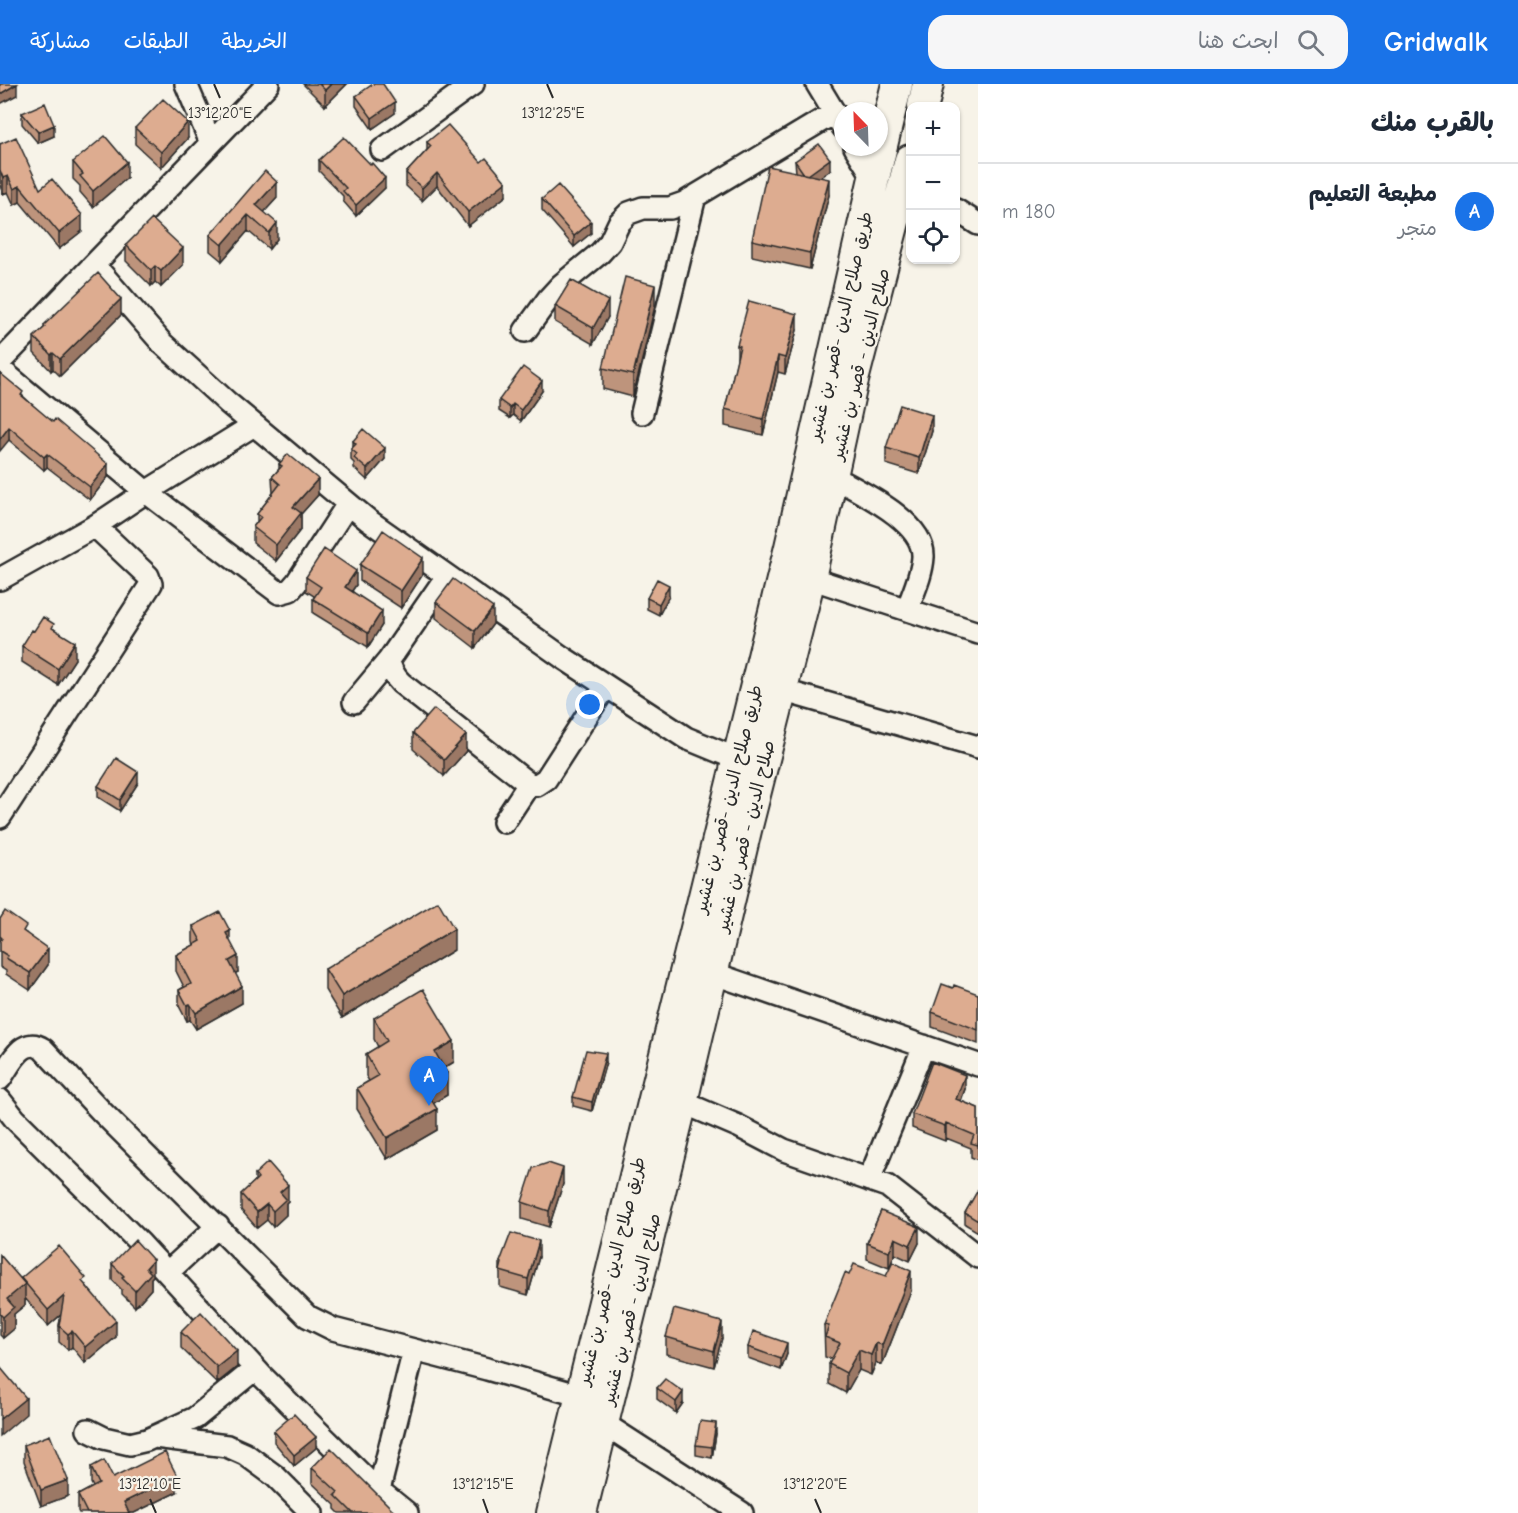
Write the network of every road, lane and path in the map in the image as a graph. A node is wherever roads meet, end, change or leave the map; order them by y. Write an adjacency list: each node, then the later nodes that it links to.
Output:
1 (186, 84): 10 (street)
2 (268, 84): 10 (street)
3 (473, 84): 11 (street)
4 (817, 84): 8 (street)
5 (897, 84): 13 (highway, طريق صلاح الدين -قصر بن غشير)
6 (928, 84): 7 (highway)
7 (924, 102)
8 (834, 112)
9 (834, 123): 15 (street)
10 (211, 143): 20 (street)
11 (382, 150)
12 (861, 156): 13 (street)
13 (874, 178): 18 (highway, طريق صلاح الدين -قصر بن غشير)
14 (906, 186): 19 (highway, صلاح الدين - قصر بن غشير)
15 (695, 196): 21 (street); 24 (street)
16 (960, 213): 17 (street)
17 (978, 224)
18 (857, 250): 19 (highway); 40 (highway, طريق صلاح الدين -قصر بن غشير)
19 (886, 258): 26 (highway, صلاح الدين - قصر بن غشير)
20 (94, 265): 22 (street); 25 (street)
21 (525, 332)
22 (0, 362)
23 (0, 369): 27 (street)
24 (642, 413)
25 (254, 424): 27 (street); 28 (street)
26 (832, 476): 31 (highway, صلاح الدين - قصر بن غشير); 33 (street)
27 (146, 492): 28 (street); 29 (street)
28 (348, 504): 30 (street)
29 (95, 526): 32 (street); 42 (street)
30 (447, 576): 35 (street); 36 (street)
31 (810, 578): 33 (street); 37 (highway, صلاح الدين - قصر بن غشير)
32 (4, 580)
33 (907, 610): 34 (street)
34 (978, 633)
35 (389, 660): 38 (street); 41 (street)
36 (606, 686): 40 (street); 41 (street)
37 (781, 690): 39 (street); 44 (highway, صلاح الدين - قصر بن غشير)
38 (354, 702)
39 (978, 747)
40 (737, 759): 56 (highway, طريق صلاح الدين -قصر بن غشير)
41 (529, 784): 43 (street)
42 (0, 817)
43 (504, 822)
44 (712, 972): 45 (street); 49 (highway, صلاح الدين - قصر بن غشير)
45 (924, 1046): 46 (street); 50 (street)
46 (978, 1065)
47 (0, 1079): 51 (street)
48 (0, 1100): 53 (street)
49 (682, 1102): 50 (street); 57 (highway, صلاح الدين - قصر بن غشير)
50 (869, 1180): 52 (street)
51 (218, 1226): 53 (street); 54 (street)
52 (978, 1257)
53 (168, 1272): 55 (street)
54 (414, 1350): 56 (street); 60 (street)
55 (255, 1369): 59 (street); 60 (street)
56 (581, 1396): 63 (highway, طريق صلاح الدين -قصر بن غشير)
57 (603, 1423): 64 (highway, صلاح الدين - قصر بن غشير); 65 (street)
58 (88, 1430): 59 (street)
59 (155, 1437): 61 (street)
60 (379, 1490): 62 (street)
61 (312, 1513)
62 (407, 1513)
63 (552, 1513)
64 (581, 1513)
65 (742, 1513)

